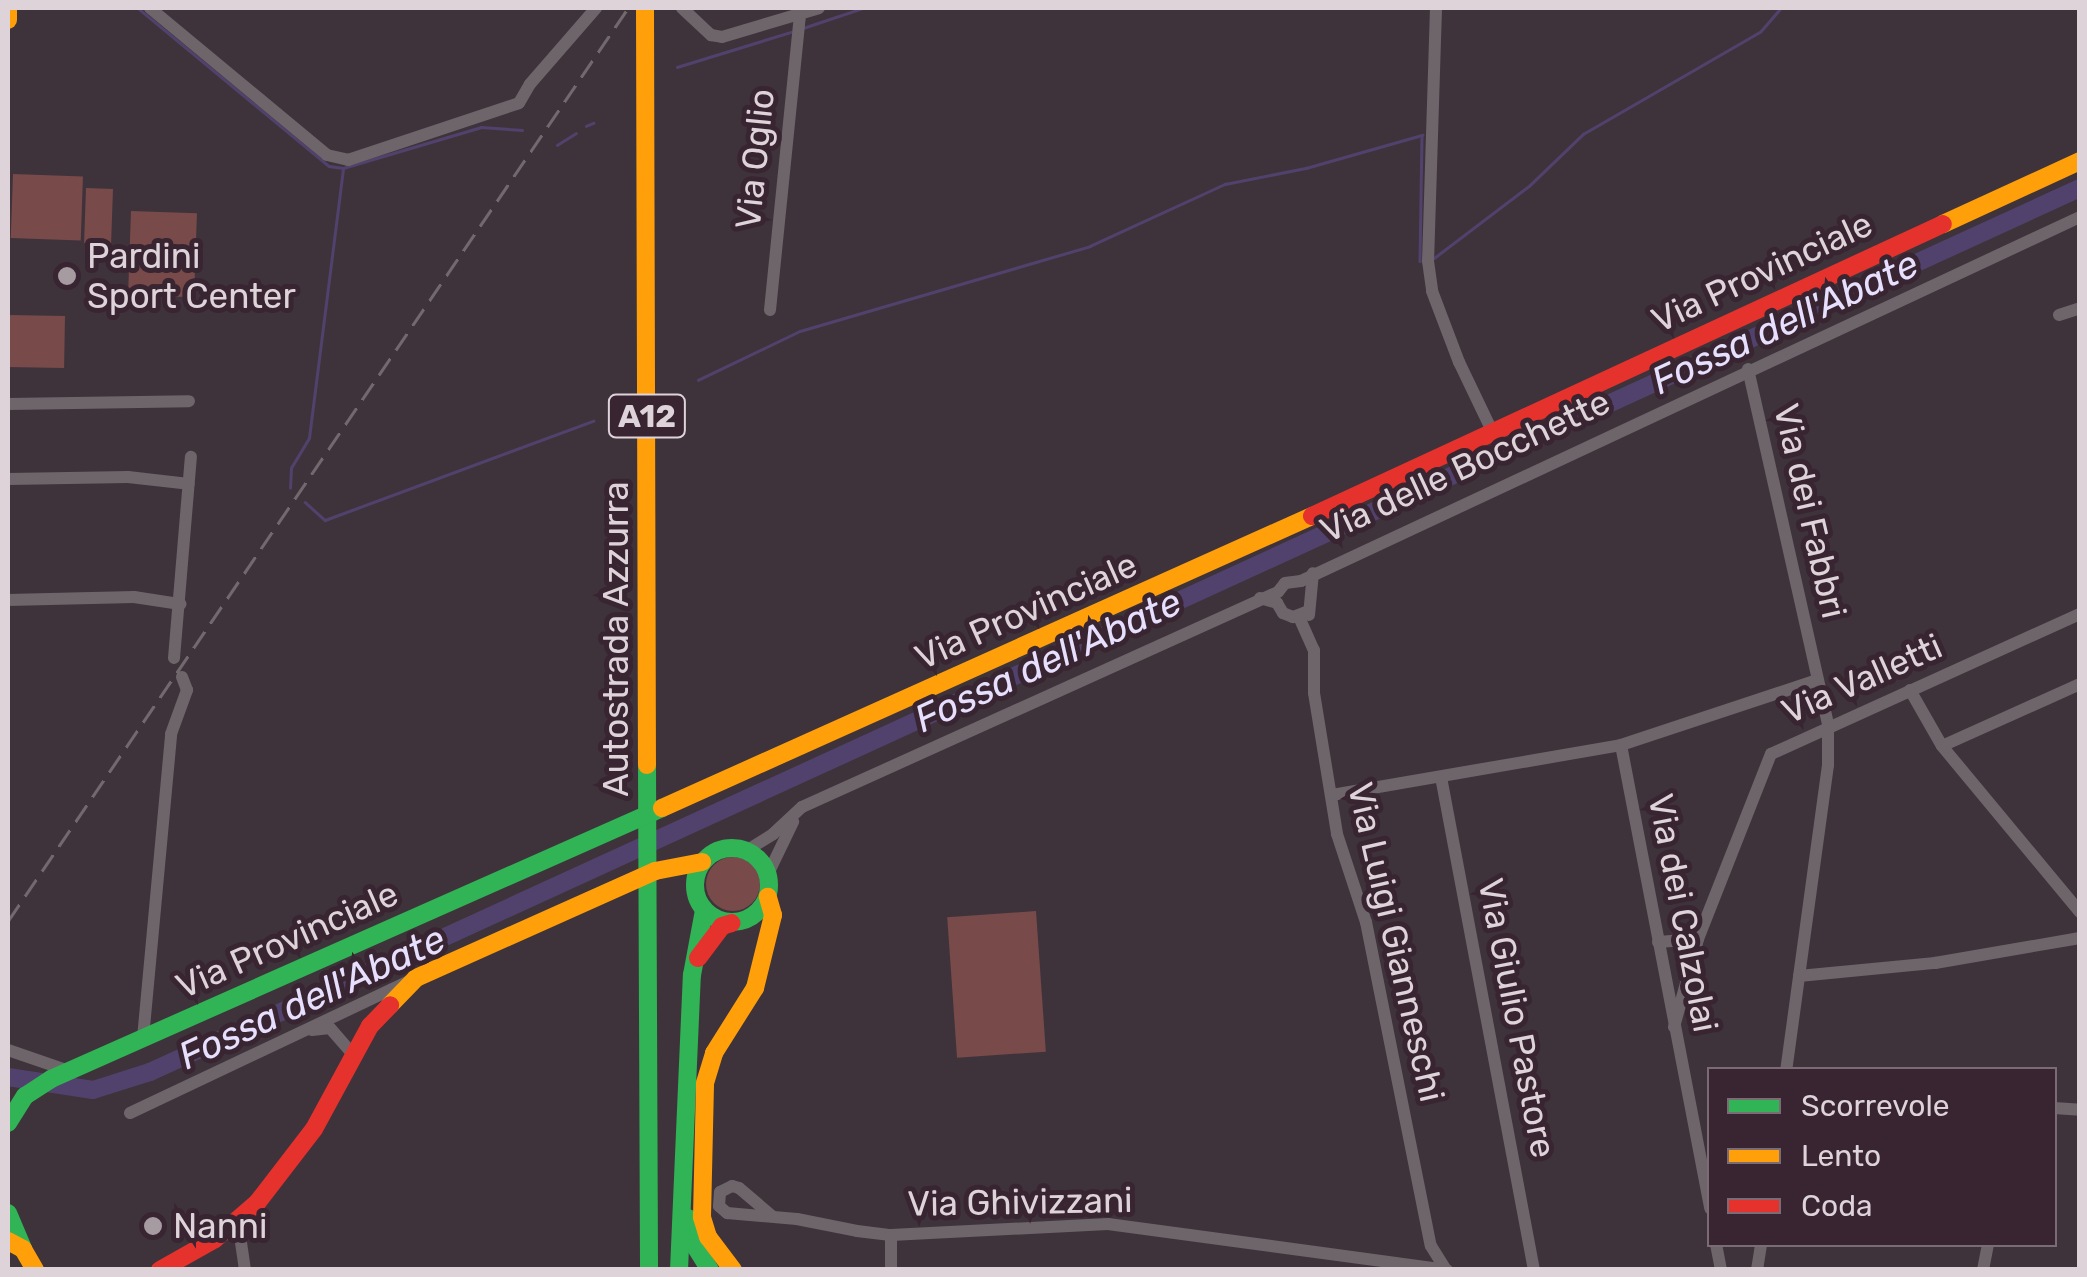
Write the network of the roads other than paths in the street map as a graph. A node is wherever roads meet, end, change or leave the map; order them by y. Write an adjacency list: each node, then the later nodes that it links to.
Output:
1 (8, 8): 9 (main road)
2 (150, 8): 3 (street)
3 (596, 8)
4 (630, 8): 38 (main road, Autostrada Azzurra / A12)
5 (644, 8): 38 (main road, Autostrada Azzurra / A12)
6 (682, 8): 10 (street)
7 (819, 8): 10 (street)
8 (1436, 8): 19 (street)
9 (8, 20)
10 (799, 24): 14 (street, Via Oglio)
11 (2080, 161): 19 (main road, Via Provinciale)
12 (2080, 217): 16 (street, Via delle Bocchette)
13 (2080, 308): 15 (street)
14 (770, 310)
15 (2059, 314)
16 (1748, 370): 23 (street, Via delle Bocchette); 31 (street, Via dei Fabbri)
17 (190, 402): 18 (street)
18 (8, 404)
19 (1493, 433): 60 (main road, Via Provinciale)
20 (191, 457): 22 (street)
21 (8, 479): 22 (street)
22 (190, 484): 26 (street)
23 (1308, 581): 24 (street, Via delle Bocchette); 28 (street, Via delle Bocchette)
24 (1277, 597): 28 (street); 40 (street, Via delle Bocchette)
25 (8, 600): 26 (street)
26 (180, 604): 29 (street)
27 (2080, 614): 33 (street, Via Valletti)
28 (1305, 618): 39 (street, Via Luigi Gianneschi)
29 (174, 658)
30 (182, 677): 60 (street)
31 (1817, 680): 34 (street, Via dei Fabbri); 35 (street)
32 (2080, 684): 36 (street)
33 (1910, 690): 34 (street, Via Valletti); 36 (street)
34 (1828, 724): 52 (street, Via Valletti); 56 (street, Via dei Fabbri)
35 (1621, 745): 37 (street); 53 (street, Via dei Calzolai)
36 (1942, 746): 49 (street)
37 (1441, 777): 39 (street); 86 (street, Via Giulio Pastore)
38 (642, 792): 47 (main road, Autostrada Azzurra / A12)
39 (1332, 796): 77 (street, Via Luigi Gianneschi)
40 (802, 807): 41 (street, Via delle Bocchette); 44 (street)
41 (746, 850): 42 (main road); 44 (main road)
42 (702, 862): 43 (main road); 45 (main road)
43 (655, 871): 45 (main road); 57 (main road)
44 (768, 874): 46 (main road)
45 (695, 892): 48 (main road)
46 (768, 897): 50 (main road); 54 (main road)
47 (642, 902): 80 (main road, Autostrada Azzurra / A12); 81 (main road, Autostrada Azzurra / A12)
48 (704, 910): 50 (main road); 55 (main road)
49 (2080, 912)
50 (737, 922): 54 (main road); 55 (main road)
51 (2080, 938): 56 (street)
52 (1698, 940): 53 (street); 58 (street, Via Valletti)
53 (1658, 942): 58 (street, Via dei Calzolai)
54 (765, 958): 84 (main road)
55 (692, 975): 67 (main road)
56 (1799, 976): 63 (street, Via dei Fabbri)
57 (416, 978): 59 (street); 62 (main road)
58 (1674, 1027): 68 (street, Via dei Calzolai)
59 (300, 1032): 62 (street); 65 (street)
60 (143, 1038): 64 (main road, Via Provinciale)
61 (8, 1050): 64 (street)
62 (354, 1056): 71 (main road)
63 (1786, 1067)
64 (69, 1072): 66 (main road, Via Provinciale)
65 (130, 1114)
66 (8, 1123)
67 (684, 1191): 82 (main road); 83 (main road)
68 (1707, 1195)
69 (8, 1213): 74 (main road)
70 (772, 1216): 72 (street, Via Ghivizzani)
71 (238, 1222): 73 (main road); 75 (street)
72 (891, 1234): 77 (street, Via Ghivizzani); 85 (street)
73 (214, 1239): 75 (street); 78 (main road)
74 (15, 1245): 76 (main road)
75 (244, 1252): 79 (street)
76 (36, 1268)
77 (1446, 1268)
78 (160, 1270)
79 (244, 1270)
80 (635, 1270)
81 (649, 1270)
82 (678, 1270)
83 (710, 1270)
84 (733, 1270)
85 (891, 1270)
86 (1534, 1270)

